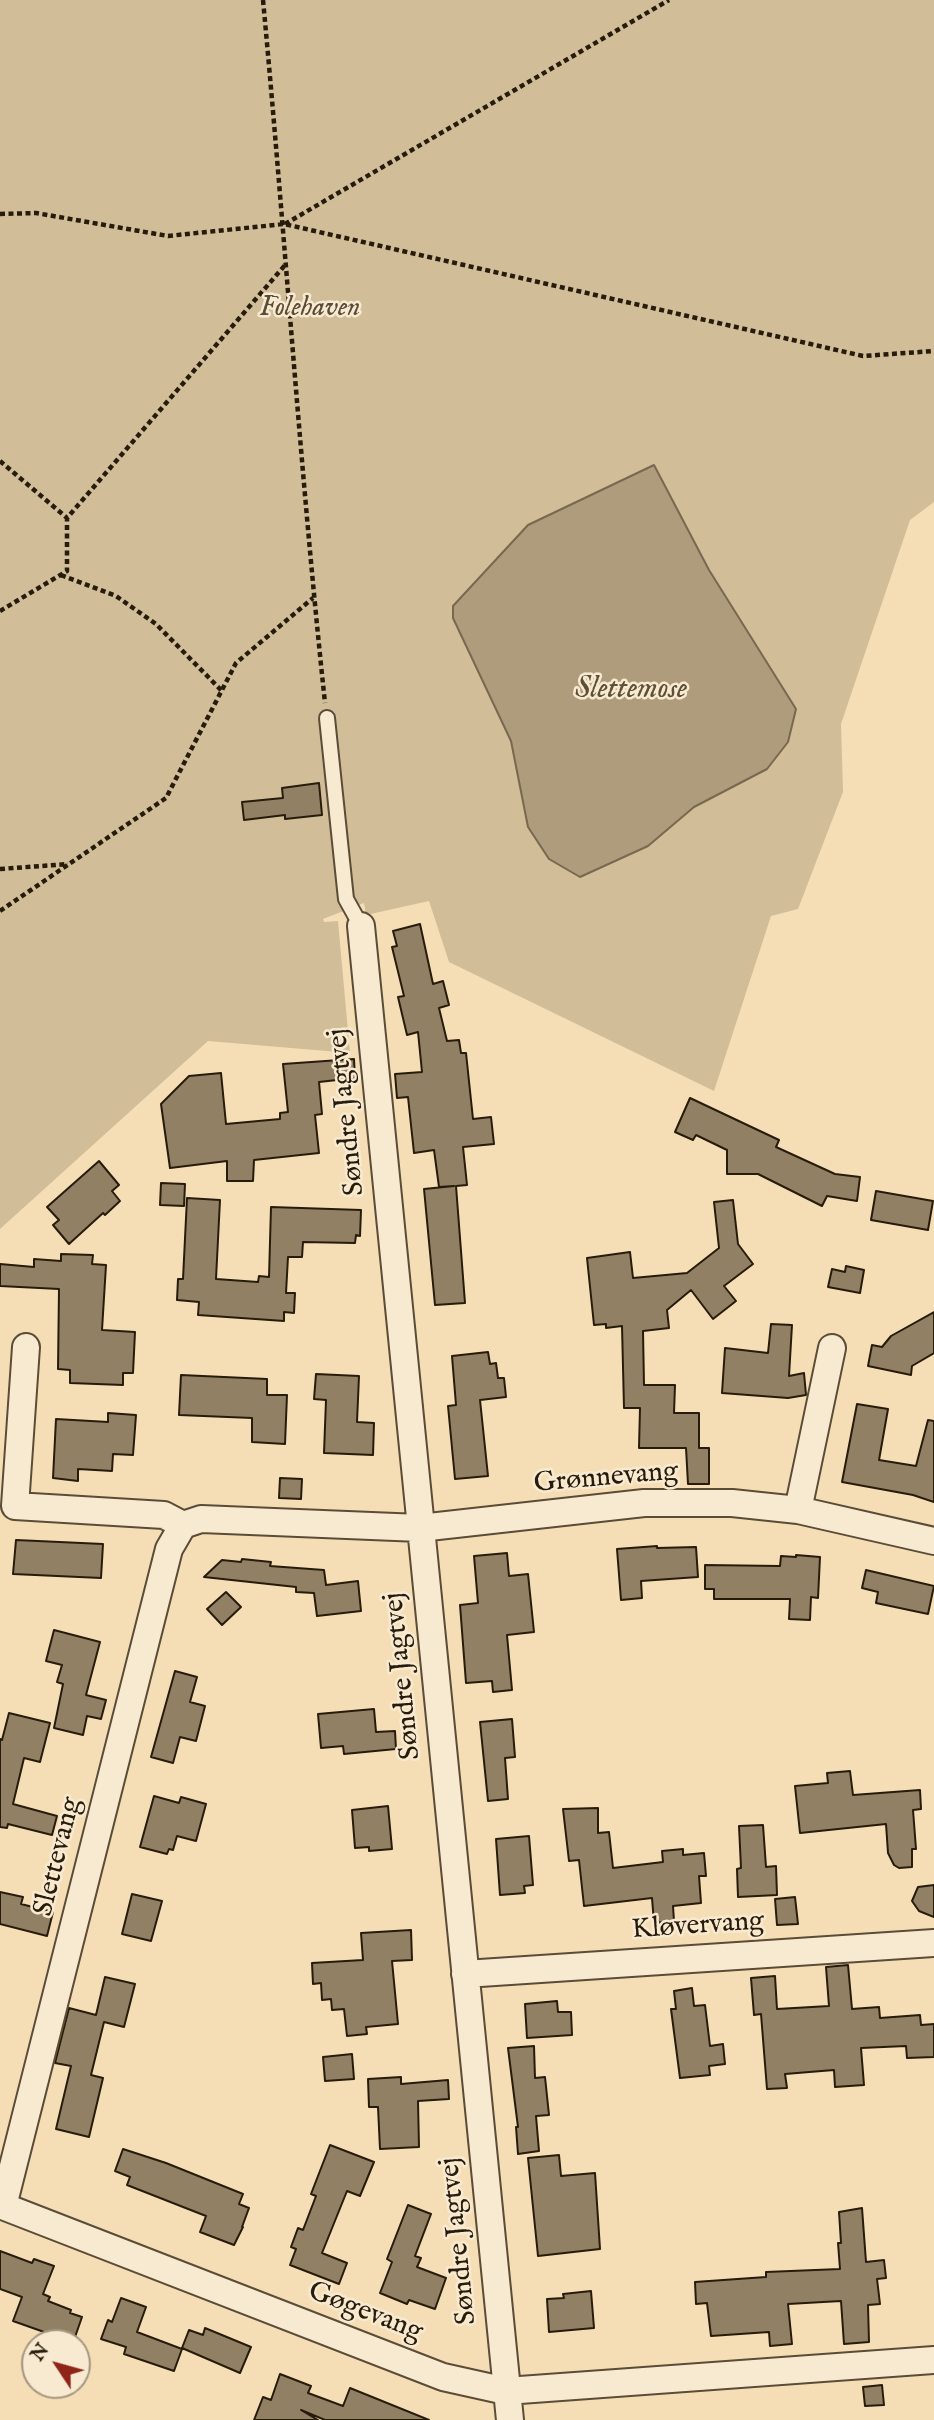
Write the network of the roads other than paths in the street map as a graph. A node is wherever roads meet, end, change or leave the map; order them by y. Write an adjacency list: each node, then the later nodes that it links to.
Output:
1 (327, 718): 2 (lane)
2 (361, 926): 7 (street, Søndre Jagtvej)
3 (26, 1347): 6 (street)
4 (832, 1348): 5 (street)
5 (798, 1510): 7 (street, Grønnevang); 8 (street, Grønnevang)
6 (184, 1525): 7 (street); 11 (street, Slettevang)
7 (420, 1528): 10 (street, Søndre Jagtvej)
8 (934, 1541)
9 (934, 1943): 10 (street, Kløvervang)
10 (466, 1974): 13 (street, Søndre Jagtvej)
11 (1, 2206): 13 (street, Gøgevang)
12 (934, 2360): 13 (street, Gøgevang)
13 (506, 2391): 14 (street, Søndre Jagtvej)
14 (510, 2420)

